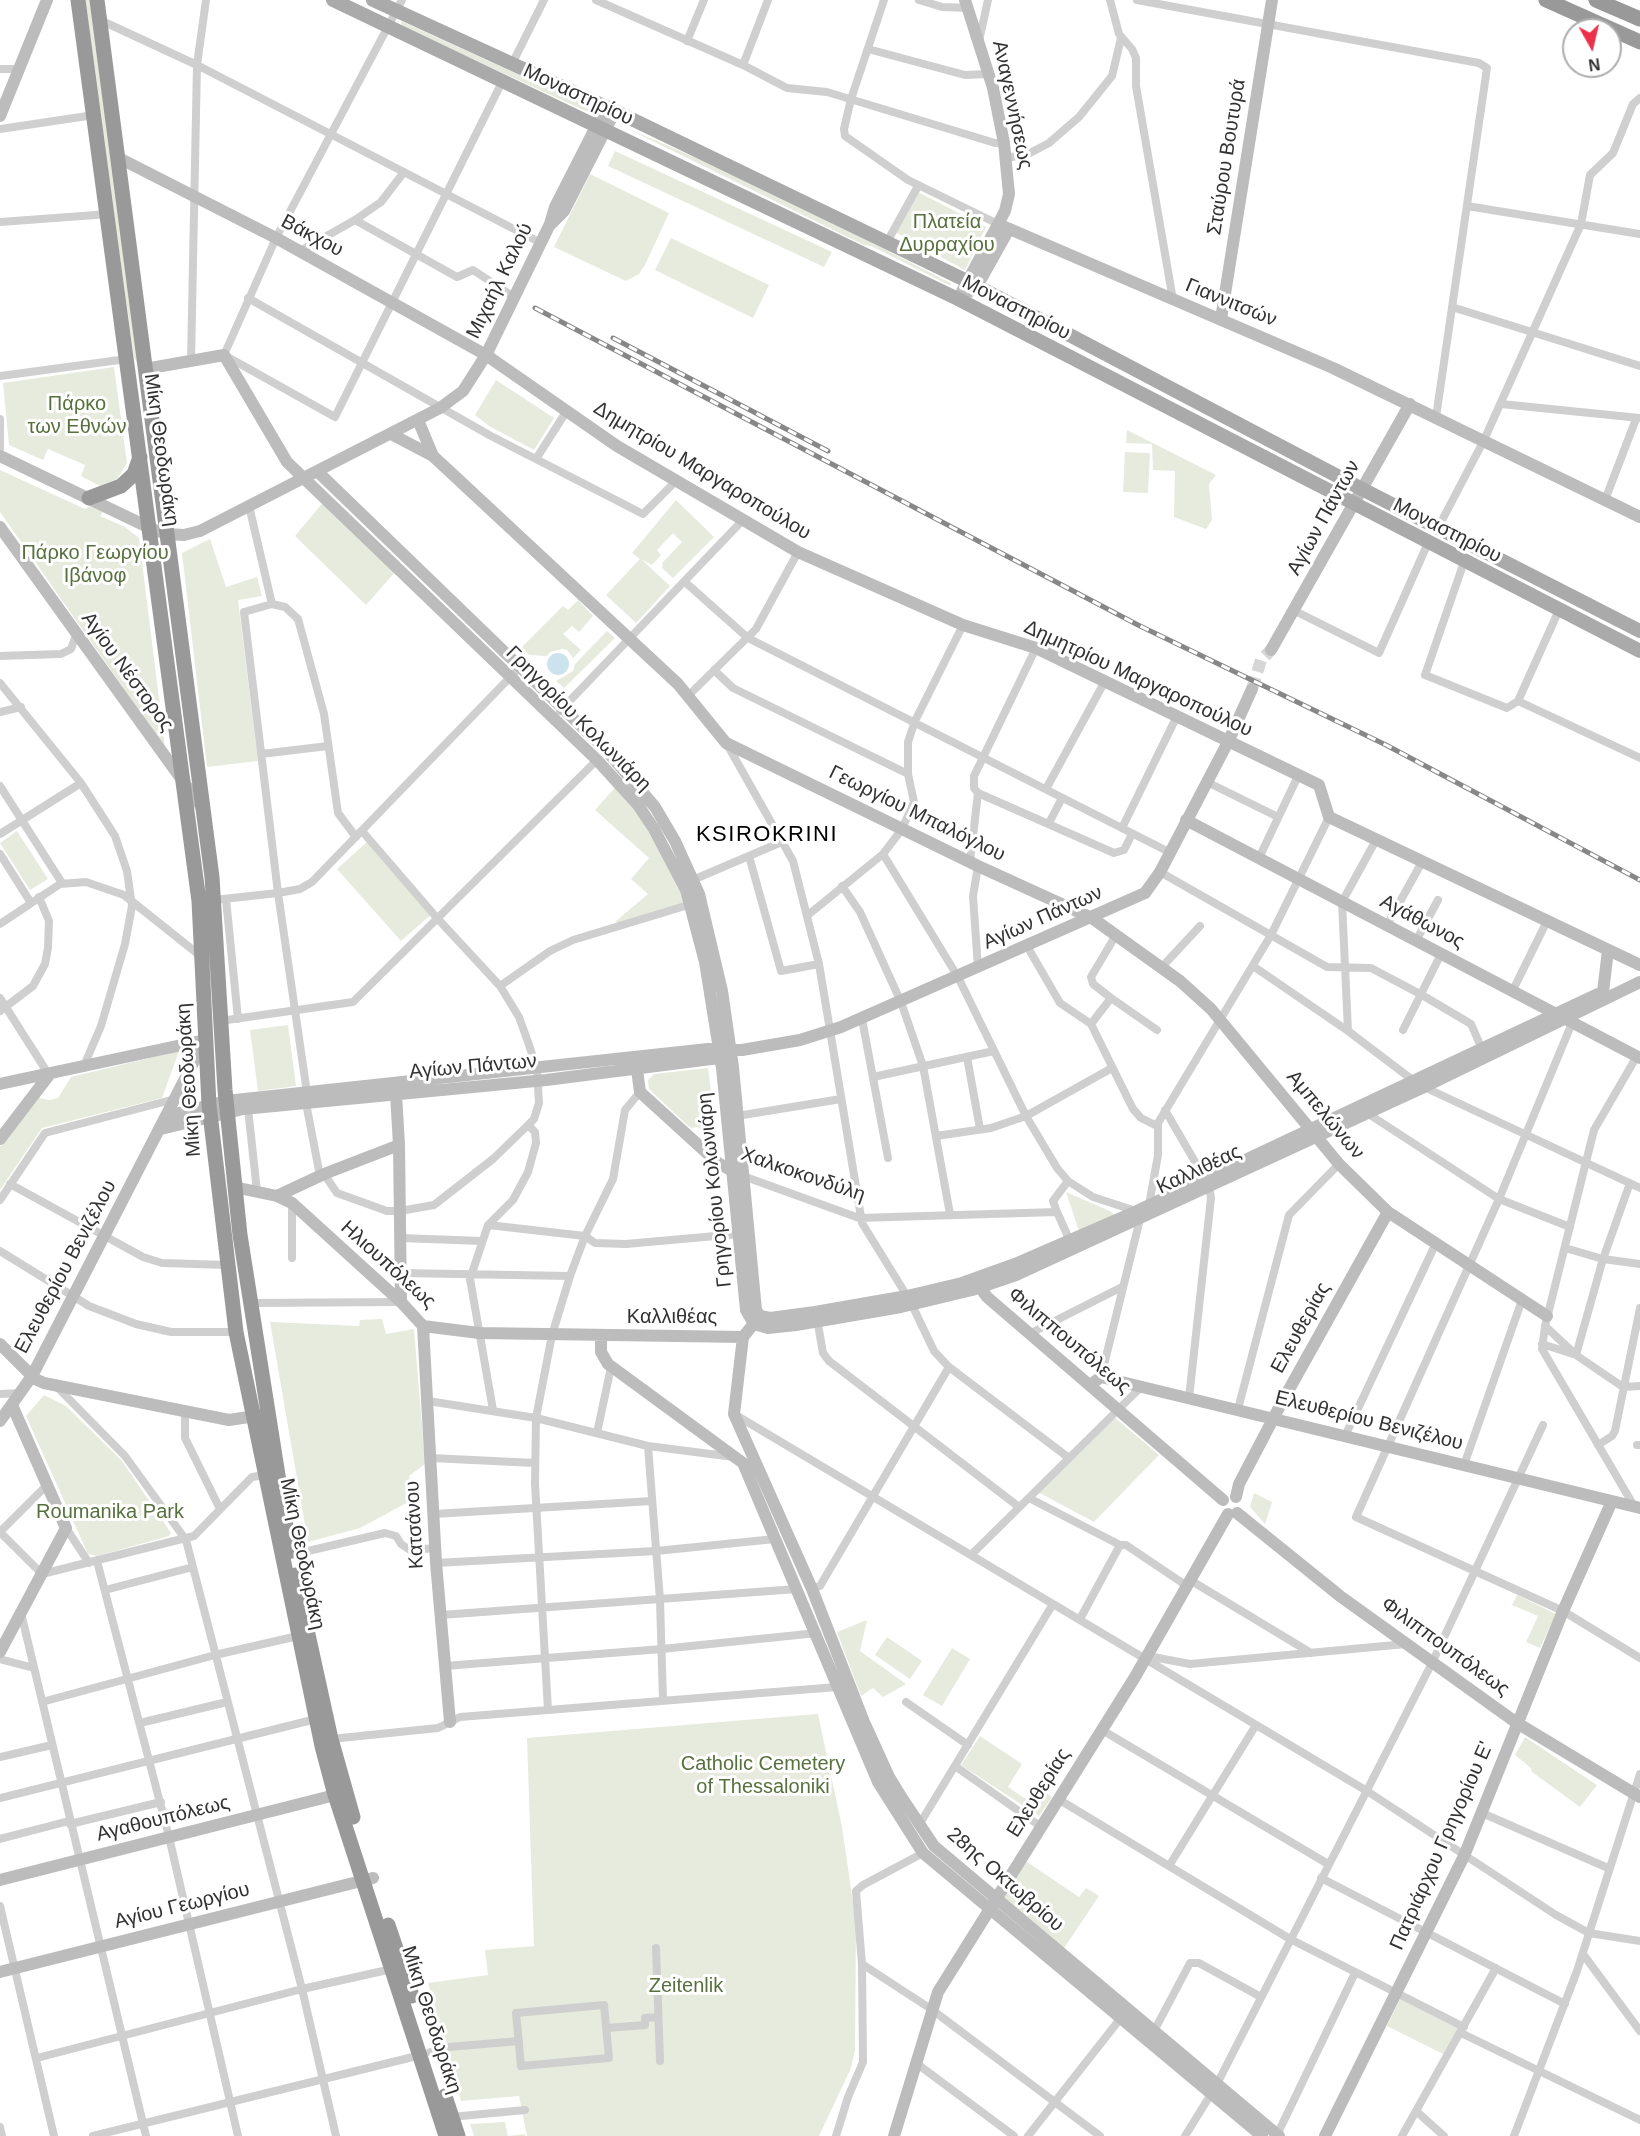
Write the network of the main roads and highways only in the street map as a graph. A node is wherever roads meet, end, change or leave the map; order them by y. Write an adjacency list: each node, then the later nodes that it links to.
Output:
1 (78, 0): 10 (highway, Μίκη Θεοδωράκη)
2 (98, 0): 14 (highway, Μίκη Θεοδωράκη)
3 (333, 0): 13 (main road, Μοναστηρίου)
4 (373, 0): 7 (main road, Μοναστηρίου)
5 (1546, 0): 9 (highway)
6 (1596, 0): 8 (highway)
7 (399, 5): 12 (main road, Μοναστηρίου)
8 (1640, 19)
9 (1640, 42)
10 (140, 454): 11 (highway); 14 (highway, Μίκη Θεοδωράκη)
11 (89, 498)
12 (1640, 631)
13 (1640, 651)
14 (260, 1415): 15 (highway, Μίκη Θεοδωράκη); 15 (highway, Μίκη Θεοδωράκη)
15 (368, 1880): 16 (highway, Μίκη Θεοδωράκη); 16 (highway, Μίκη Θεοδωράκη)
16 (426, 2054): 17 (highway, Μίκη Θεοδωράκη); 18 (highway, Μίκη Θεοδωράκη)
17 (446, 2136)
18 (458, 2136)

